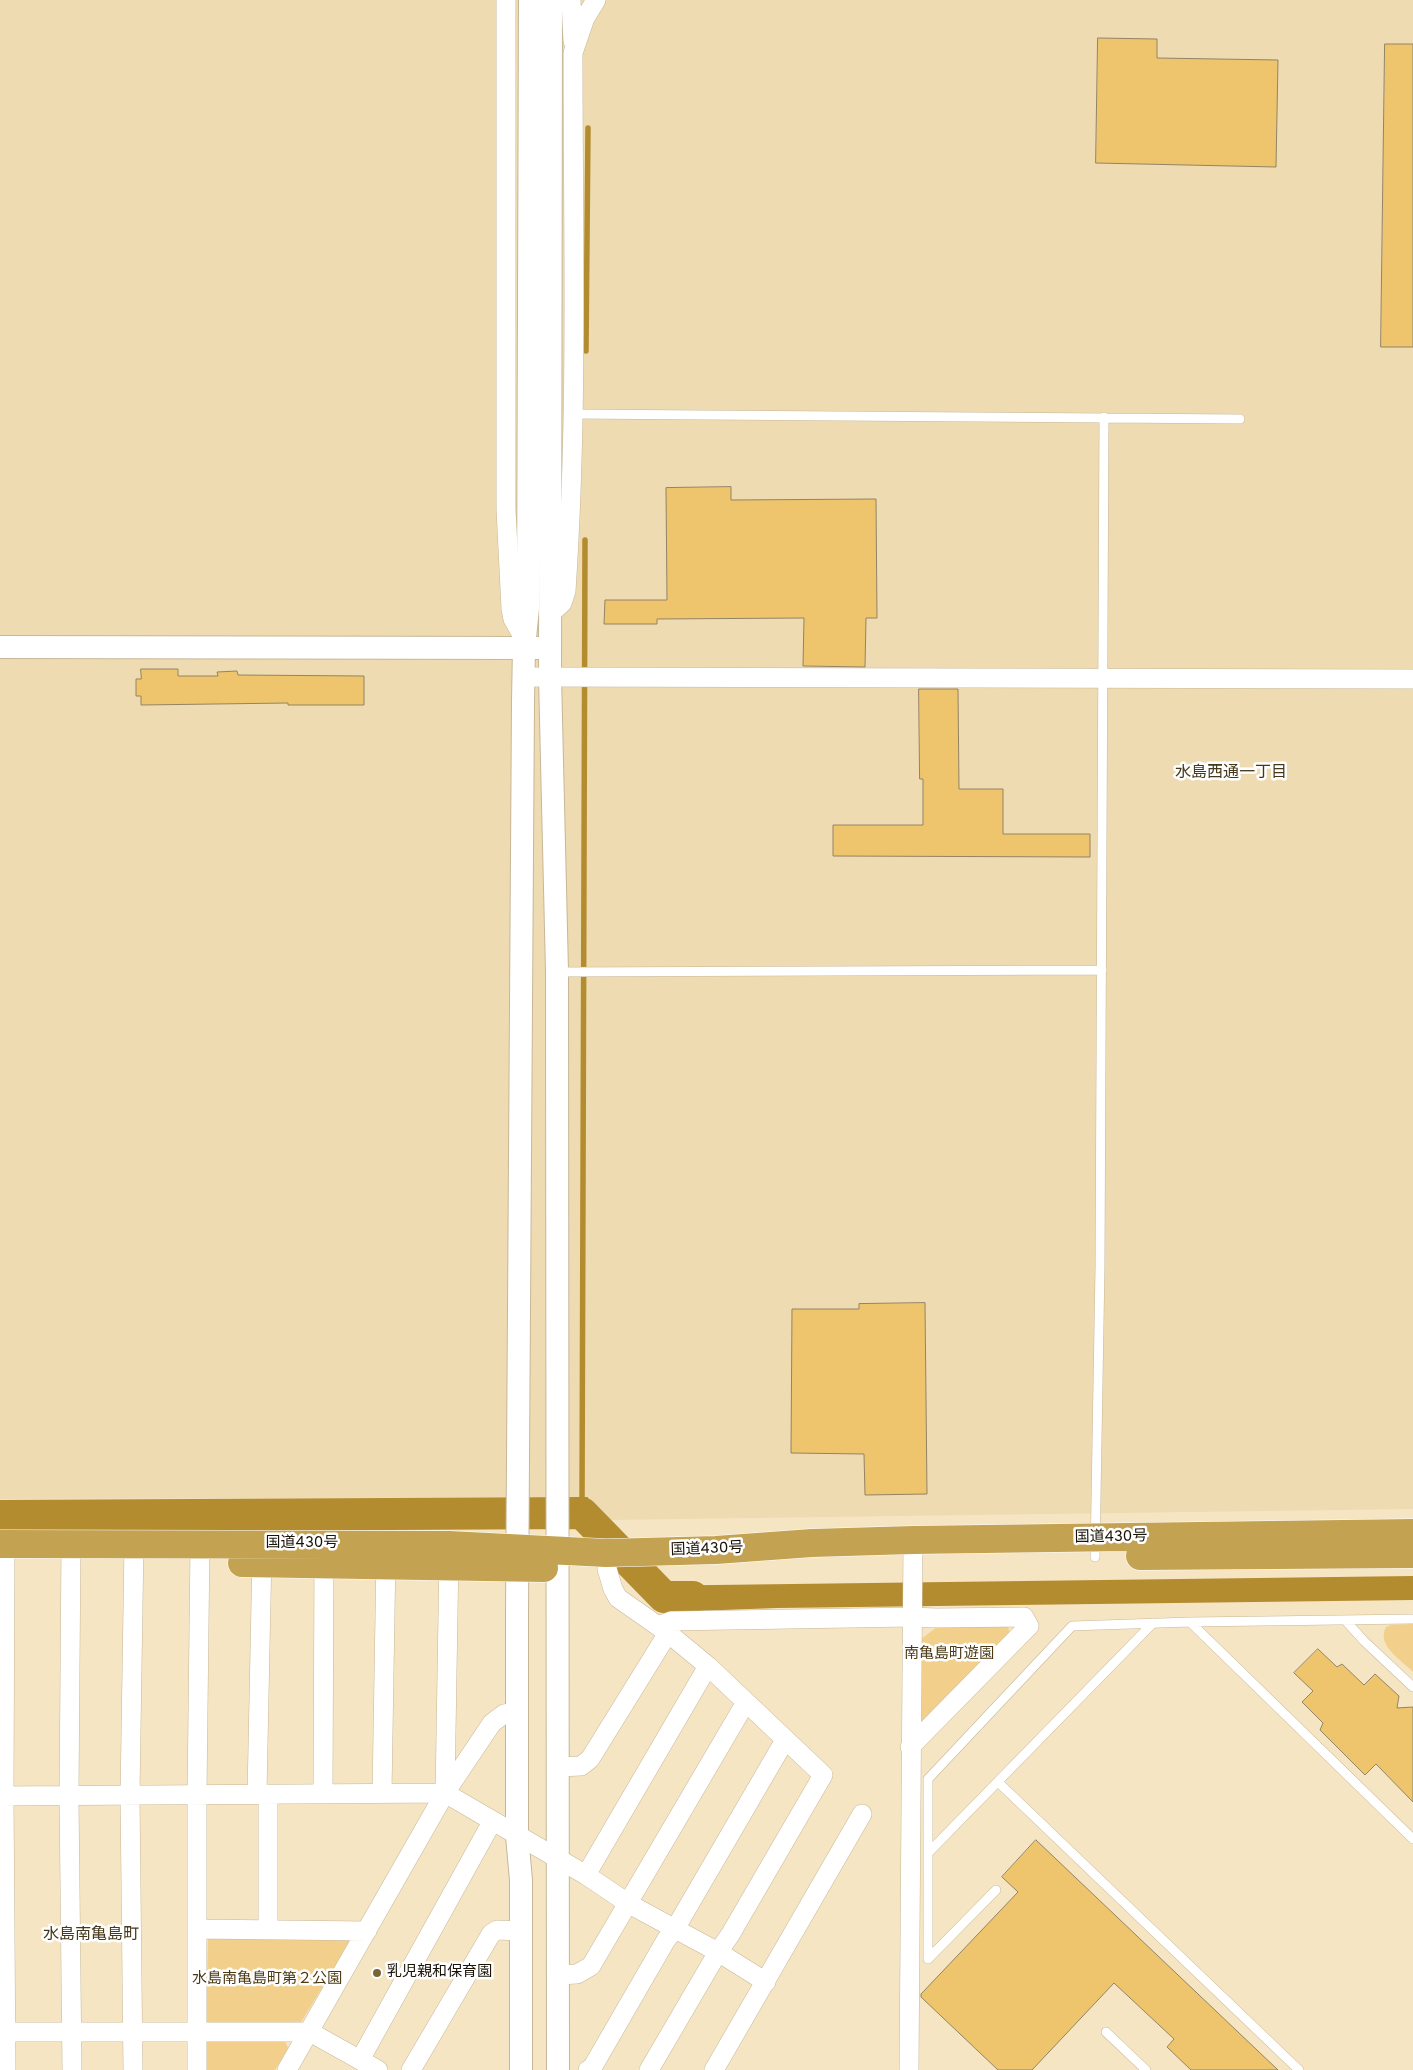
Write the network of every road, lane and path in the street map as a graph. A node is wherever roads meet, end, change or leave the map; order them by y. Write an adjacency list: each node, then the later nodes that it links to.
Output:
1 (506, 0): 12 (street)
2 (530, 0): 7 (street)
3 (551, 0): 7 (street)
4 (571, 0): 6 (street)
5 (596, 0): 6 (street)
6 (573, 53): 8 (street)
7 (540, 342): 11 (street); 12 (street)
8 (573, 414): 9 (lane); 11 (street)
9 (1104, 418): 10 (lane); 17 (lane)
10 (1240, 419)
11 (551, 613): 14 (street)
12 (525, 644): 13 (street); 14 (street); 15 (street)
13 (0, 647)
14 (551, 648): 16 (street)
15 (523, 677): 16 (street); 32 (street)
16 (550, 677): 17 (street); 20 (street)
17 (1104, 678): 18 (street); 19 (lane)
18 (1413, 679)
19 (1102, 970): 20 (lane); 22 (lane)
20 (557, 972): 33 (street)
21 (1413, 1533): 22 (highway, 国道430号)
22 (1095, 1547): 29 (highway, 国道430号); 34 (highway, 国道430号)
23 (3, 1553): 24 (highway, 国道430号); 56 (street)
24 (71, 1553): 25 (highway, 国道430号); 57 (street)
25 (134, 1553): 26 (highway, 国道430号); 54 (street)
26 (200, 1553): 27 (highway, 国道430号); 55 (street)
27 (262, 1554): 28 (highway, 国道430号); 52 (street)
28 (324, 1554): 30 (highway, 国道430号); 53 (street)
29 (1413, 1554)
30 (386, 1555): 31 (highway, 国道430号); 50 (street)
31 (449, 1556): 32 (highway, 国道430号); 51 (street)
32 (518, 1558): 33 (highway, 国道430号); 45 (street)
33 (558, 1559): 35 (highway, 国道430号); 48 (street)
34 (912, 1560): 35 (highway, 国道430号); 36 (street)
35 (626, 1562): 41 (street)
36 (912, 1614): 41 (street); 47 (street); 47 (street)
37 (1413, 1619): 38 (lane)
38 (1345, 1620): 39 (lane); 43 (lane)
39 (1190, 1622): 40 (lane); 61 (lane)
40 (1153, 1623): 49 (lane); 62 (lane)
41 (663, 1629): 42 (street); 48 (street)
42 (708, 1666): 44 (street); 64 (street)
43 (1413, 1687)
44 (746, 1702): 46 (street); 66 (street)
45 (517, 1712): 51 (street); 60 (street)
46 (786, 1740): 68 (street); 72 (street)
47 (910, 1747): 94 (street)
48 (558, 1767): 63 (street)
49 (998, 1782): 62 (lane); 96 (lane)
50 (382, 1793): 51 (street); 53 (street)
51 (445, 1793): 59 (street); 70 (street)
52 (262, 1794): 53 (street); 55 (street); 69 (street)
53 (324, 1794)
54 (130, 1795): 55 (street); 57 (street); 77 (street)
55 (197, 1795): 67 (street)
56 (2, 1796): 57 (street); 75 (street)
57 (70, 1796): 76 (street)
58 (862, 1814): 74 (street)
59 (492, 1822): 60 (street); 81 (street)
60 (517, 1836): 63 (street); 71 (street)
61 (1413, 1838)
62 (928, 1853): 65 (lane)
63 (557, 1859): 64 (street); 73 (street)
64 (586, 1875): 66 (street)
65 (996, 1890)
66 (629, 1904): 68 (street); 73 (street)
67 (197, 1929): 69 (street); 78 (street)
68 (675, 1929): 72 (street); 91 (street)
69 (268, 1930): 70 (street)
70 (367, 1931): 79 (street)
71 (520, 1931): 88 (street); 89 (street)
72 (718, 1952): 74 (street); 92 (street)
73 (558, 1975): 90 (street)
74 (766, 1982): 93 (street)
75 (3, 2032): 76 (street); 82 (street)
76 (73, 2032): 77 (street); 83 (street)
77 (132, 2032): 78 (street); 84 (street)
78 (196, 2032): 79 (street); 85 (street)
79 (310, 2032): 81 (street); 86 (street)
80 (1106, 2032): 95 (lane)
81 (360, 2060): 87 (street)
82 (6, 2070)
83 (72, 2070)
84 (133, 2070)
85 (197, 2070)
86 (287, 2070)
87 (378, 2070)
88 (411, 2070)
89 (521, 2070)
90 (558, 2070)
91 (588, 2070)
92 (649, 2070)
93 (714, 2070)
94 (909, 2070)
95 (1146, 2070)
96 (1299, 2070)

